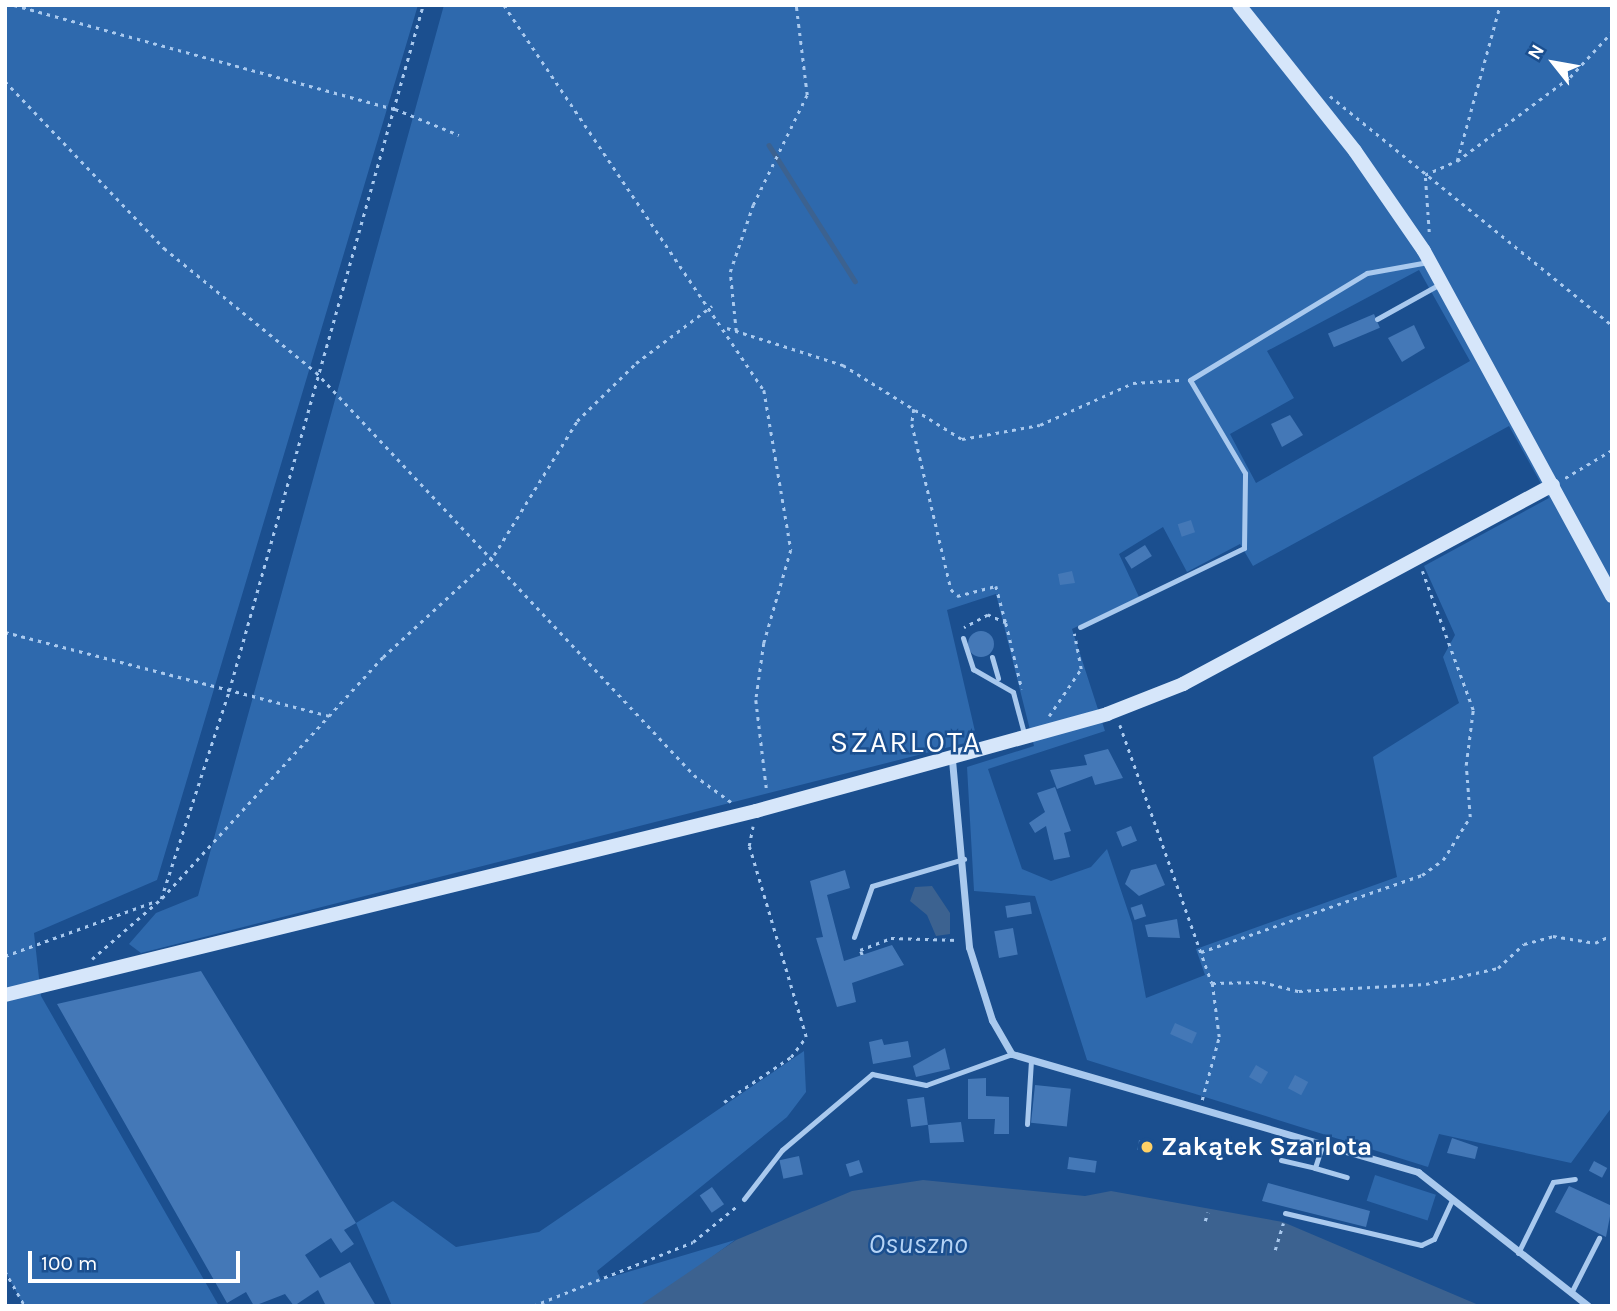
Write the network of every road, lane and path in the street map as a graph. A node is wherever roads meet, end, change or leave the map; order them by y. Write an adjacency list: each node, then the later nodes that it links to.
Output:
1 (14, 5): 10 (path)
2 (423, 5): 10 (path)
3 (504, 5): 16 (path)
4 (796, 5): 20 (path)
5 (1239, 5): 14 (street)
6 (1500, 5): 12 (path)
7 (1612, 32): 12 (path)
8 (5, 81): 21 (path)
9 (1325, 93): 13 (path)
10 (395, 109): 11 (path); 21 (path)
11 (459, 135)
12 (1457, 161): 13 (path)
13 (1425, 175): 14 (path); 18 (path)
14 (1431, 261): 15 (street); 22 (lane)
15 (1443, 282): 17 (lane); 25 (street)
16 (712, 306): 19 (path); 26 (path)
17 (1377, 319)
18 (1612, 325)
19 (725, 328): 20 (path); 41 (path)
20 (736, 331): 23 (path)
21 (316, 372): 26 (path); 35 (path)
22 (1190, 380): 23 (path); 30 (lane)
23 (914, 409): 29 (path)
24 (1612, 450): 25 (path)
25 (1553, 485): 27 (street); 28 (street)
26 (494, 555): 37 (path); 42 (path)
27 (1416, 559): 39 (street); 48 (path)
28 (1612, 596)
29 (1006, 623): 32 (path); 36 (path)
30 (1080, 627): 39 (path)
31 (5, 632): 35 (path)
32 (963, 638): 34 (lane)
33 (992, 657): 34 (lane)
34 (999, 678): 36 (lane)
35 (229, 691): 37 (path); 44 (path)
36 (1016, 702): 39 (lane)
37 (330, 716): 44 (path)
38 (1123, 734): 48 (path)
39 (1030, 737): 40 (street)
40 (952, 760): 41 (street); 43 (street)
41 (771, 806): 42 (street)
42 (756, 811): 53 (street); 56 (path)
43 (964, 859): 46 (lane); 47 (street)
44 (161, 899): 50 (path); 51 (path)
45 (1612, 935): 52 (path)
46 (853, 937)
47 (968, 937): 49 (path); 54 (street)
48 (1201, 952): 52 (path)
49 (862, 955)
50 (5, 957)
51 (83, 967)
52 (1212, 983): 57 (path)
53 (5, 995)
54 (1012, 1054): 55 (street); 64 (lane)
55 (1031, 1061): 57 (street); 58 (lane)
56 (724, 1102)
57 (1199, 1113): 59 (street)
58 (1027, 1124)
59 (1322, 1146): 61 (lane); 65 (street)
60 (1281, 1160): 61 (lane)
61 (1315, 1168): 62 (lane)
62 (1348, 1177)
63 (1575, 1178): 74 (lane)
64 (744, 1199): 78 (path)
65 (1451, 1202): 68 (lane); 74 (street)
66 (1208, 1212): 69 (path)
67 (1285, 1213): 68 (lane)
68 (1293, 1215): 71 (lane)
69 (1205, 1221)
70 (1283, 1222): 73 (path)
71 (1291, 1224)
72 (1599, 1238): 76 (lane)
73 (1275, 1250)
74 (1518, 1253): 76 (street)
75 (5, 1271): 77 (path)
76 (1571, 1293): 79 (street)
77 (25, 1306)
78 (533, 1306)
79 (1588, 1306)

